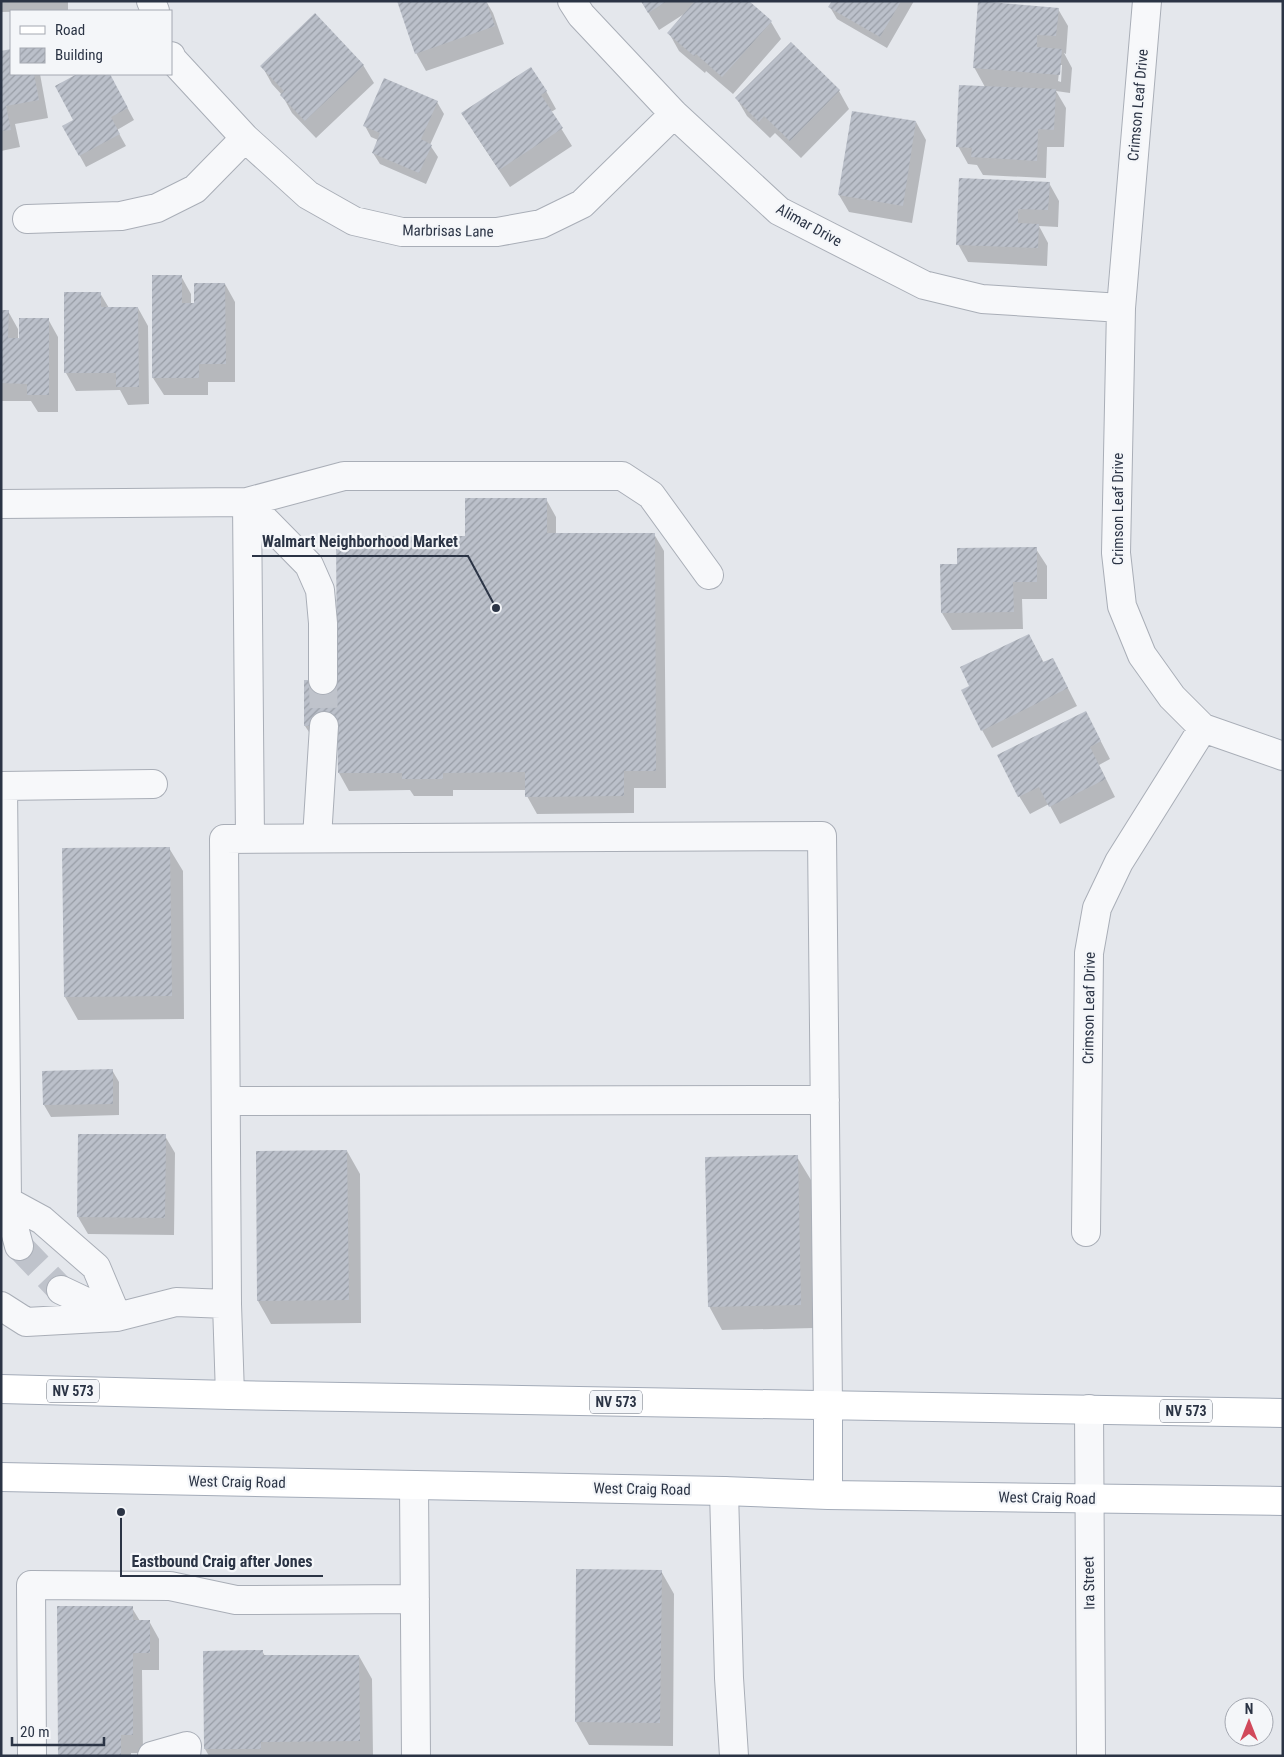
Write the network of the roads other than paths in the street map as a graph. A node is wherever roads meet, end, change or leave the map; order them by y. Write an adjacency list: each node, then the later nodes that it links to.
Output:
1 (572, 1): 4 (street, Alimar Drive)
2 (1147, 1): 7 (street, Crimson Leaf Drive)
3 (172, 57): 5 (street, Marbrisas Lane)
4 (674, 114): 5 (street, Marbrisas Lane); 7 (street, Alimar Drive)
5 (245, 138): 6 (street)
6 (27, 219)
7 (1121, 308): 13 (street, Crimson Leaf Drive)
8 (247, 502): 9 (street); 10 (street); 11 (street); 18 (street)
9 (1, 504)
10 (709, 575)
11 (323, 680)
12 (324, 726): 17 (street)
13 (1203, 728): 14 (street); 23 (street, Crimson Leaf Drive)
14 (1283, 756)
15 (153, 784): 16 (street)
16 (2, 786): 21 (street)
17 (317, 838): 18 (street); 20 (street)
18 (250, 839): 19 (street)
19 (226, 1100): 20 (street); 26 (street)
20 (825, 1100): 31 (street)
21 (4, 1109): 22 (street)
22 (4, 1208): 24 (street); 28 (street)
23 (1086, 1232)
24 (19, 1246)
25 (62, 1290): 28 (street)
26 (227, 1304): 28 (street); 30 (street)
27 (1, 1306): 28 (street)
28 (117, 1317)
29 (1, 1389): 30 (main road, NV 573)
30 (230, 1395): 31 (main road, NV 573)
31 (828, 1406): 32 (main road, NV 573); 37 (main road)
32 (1089, 1409): 33 (main road, NV 573); 38 (street, Ira Street)
33 (1283, 1413)
34 (1, 1477): 35 (main road, West Craig Road)
35 (414, 1485): 36 (main road, West Craig Road); 40 (street)
36 (724, 1490): 37 (main road, West Craig Road); 45 (street)
37 (828, 1495): 38 (main road, West Craig Road)
38 (1089, 1498): 39 (main road, West Craig Road); 46 (street, Ira Street)
39 (1283, 1501)
40 (415, 1599): 42 (street); 44 (street)
41 (186, 1751): 43 (street)
42 (32, 1756)
43 (152, 1756)
44 (416, 1756)
45 (734, 1756)
46 (1091, 1756)

